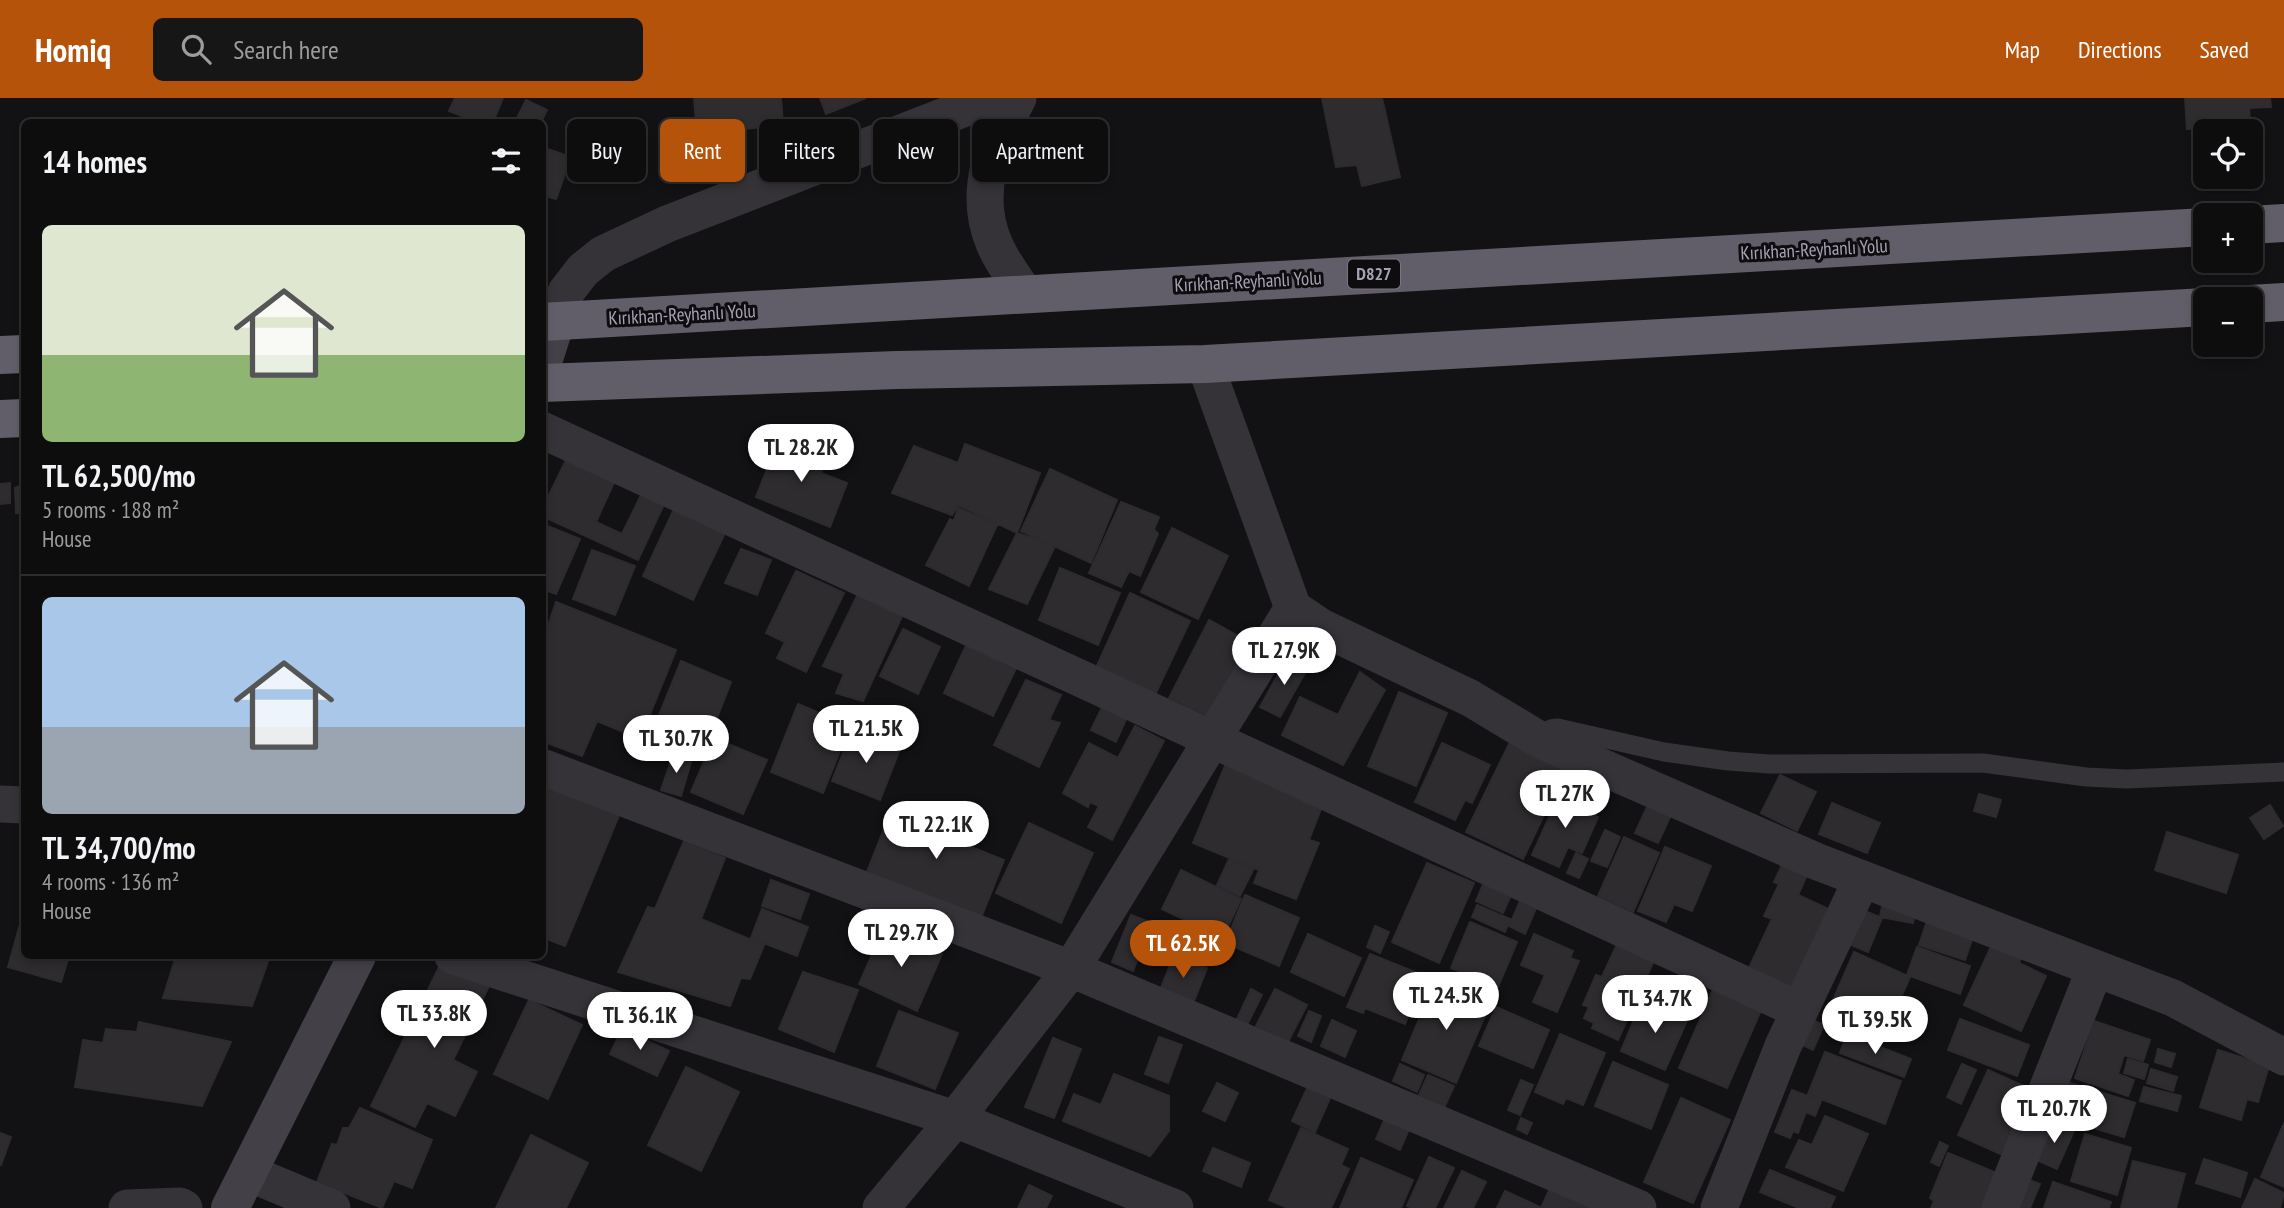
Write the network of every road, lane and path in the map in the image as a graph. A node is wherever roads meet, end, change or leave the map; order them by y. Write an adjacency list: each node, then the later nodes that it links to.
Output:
1 (990, 98): 10 (street)
2 (1018, 98): 6 (street)
3 (2284, 223): 4 (highway)
4 (2263, 224)
5 (2193, 228): 6 (highway, Kırıkhan-Reyhanlı Yolu / D827)
6 (1025, 294): 10 (highway, Kırıkhan-Reyhanlı Yolu / D827)
7 (2284, 302): 8 (highway)
8 (2263, 303)
9 (2193, 308): 14 (highway)
10 (549, 322): 11 (main road)
11 (546, 340)
12 (21, 354): 13 (highway)
13 (0, 355)
14 (1205, 364): 15 (highway); 19 (street)
15 (546, 383)
16 (21, 418): 17 (highway)
17 (0, 419)
18 (546, 432): 20 (street)
19 (1293, 608): 20 (street); 21 (street)
20 (1214, 739): 29 (street); 31 (street)
21 (1540, 740): 23 (lane); 26 (street)
22 (546, 769): 29 (street)
23 (2284, 772)
24 (0, 804): 25 (street)
25 (21, 805)
26 (1862, 879): 30 (street); 31 (street)
27 (356, 959): 34 (main road)
28 (462, 959): 33 (street)
29 (1071, 969): 33 (street); 41 (street)
30 (2095, 969): 32 (street); 43 (street)
31 (1800, 1010): 42 (street)
32 (2284, 1057)
33 (954, 1119): 39 (street); 40 (street)
34 (249, 1173): 37 (main road); 38 (street)
35 (127, 1208): 36 (street)
36 (184, 1208)
37 (230, 1208)
38 (332, 1208)
39 (881, 1208)
40 (1175, 1208)
41 (1638, 1208)
42 (1719, 1208)
43 (2000, 1208)

